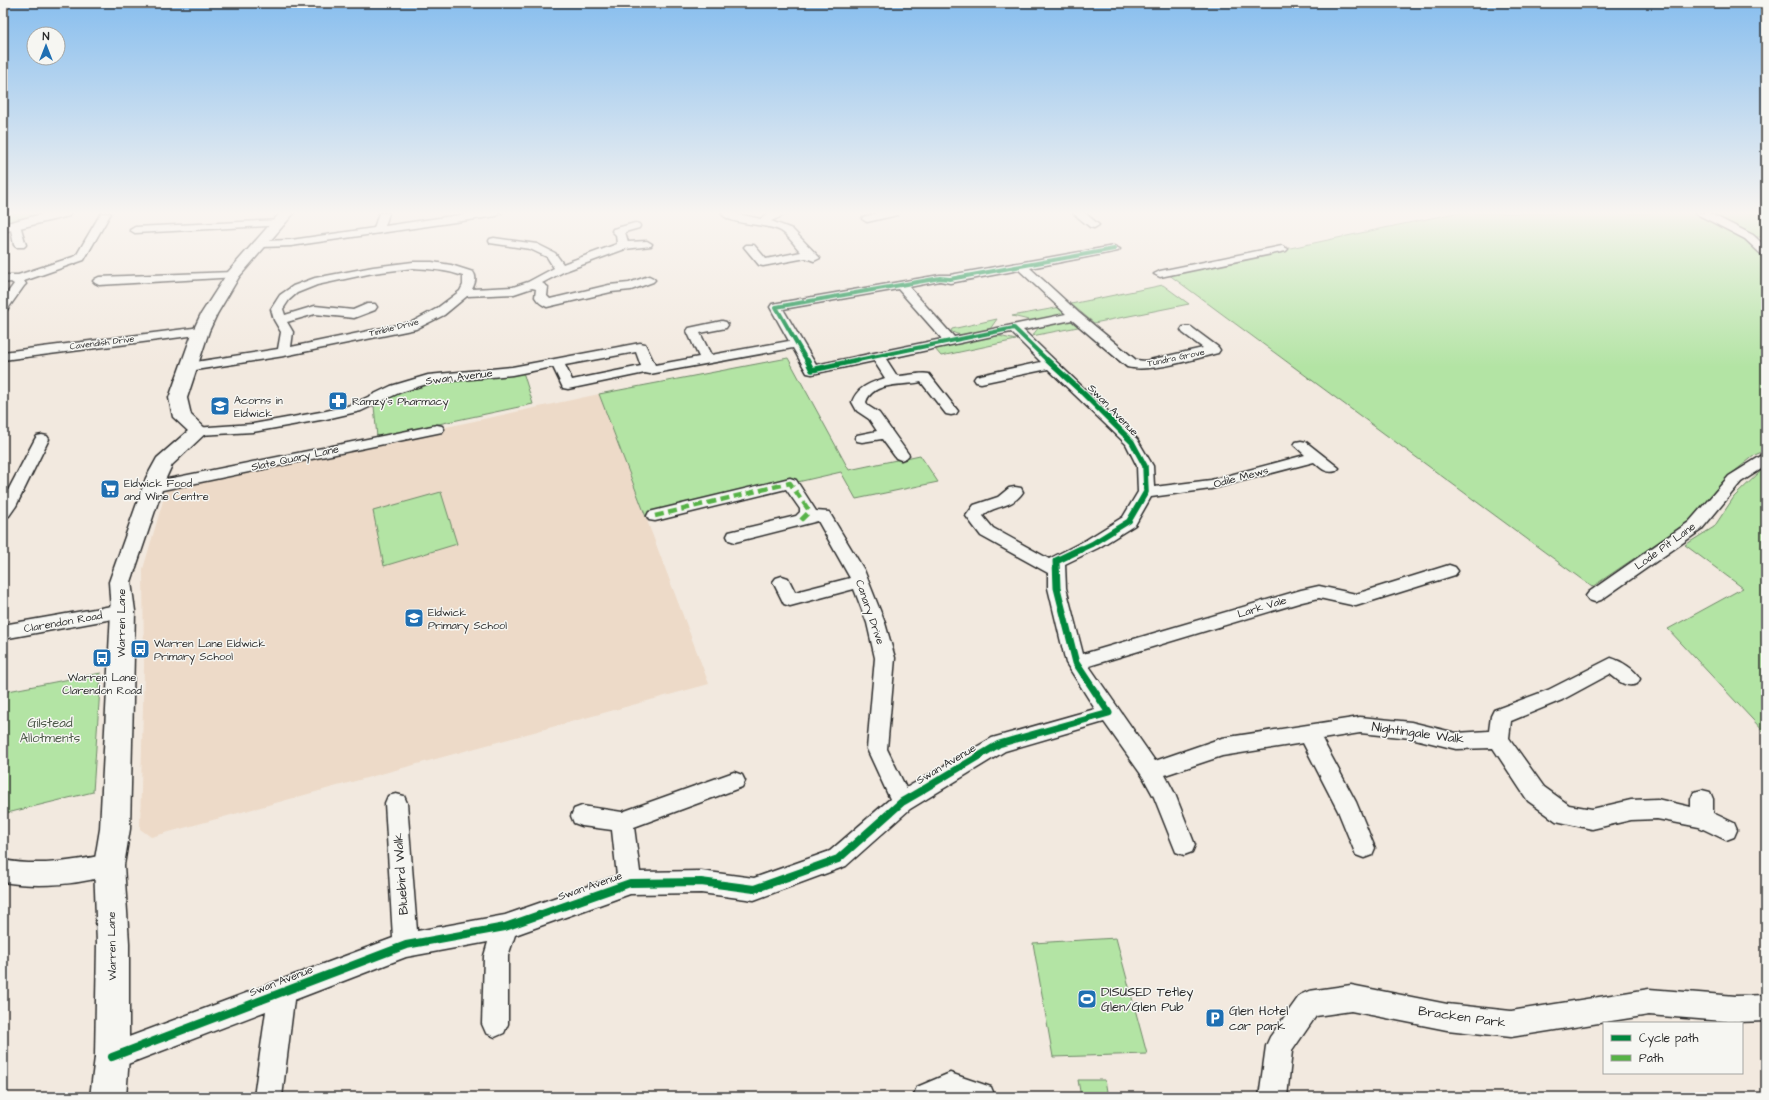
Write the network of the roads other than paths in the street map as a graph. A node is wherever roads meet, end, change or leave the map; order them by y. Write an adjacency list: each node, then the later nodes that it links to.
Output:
1 (65, 264): 14 (street)
2 (243, 264): 12 (street)
3 (410, 264): 23 (street)
4 (420, 264): 19 (street)
5 (558, 264): 10 (street)
6 (574, 264): 10 (street)
7 (1031, 264): 9 (street)
8 (1207, 264): 11 (street)
9 (1022, 266): 18 (street); 22 (street)
10 (561, 269): 17 (street)
11 (1160, 274)
12 (233, 275): 16 (street); 27 (street)
13 (3, 279): 14 (street)
14 (16, 280): 20 (street)
15 (649, 280): 17 (street)
16 (99, 281)
17 (532, 284): 19 (street)
18 (901, 285): 28 (street); 29 (street)
19 (464, 293): 30 (street, Timble Drive)
20 (3, 307)
21 (370, 307): 23 (street)
22 (1075, 316): 25 (street); 26 (street, Tundra Grove)
23 (280, 320): 30 (street)
24 (722, 326): 33 (street)
25 (1014, 328): 28 (street); 35 (street, Swan Avenue)
26 (1187, 330)
27 (201, 331): 31 (street, Cavendish Drive); 36 (street)
28 (951, 341): 32 (street)
29 (797, 343): 32 (street); 33 (street)
30 (284, 352): 36 (street, Timble Drive)
31 (3, 356)
32 (878, 357): 39 (street)
33 (707, 359): 37 (street)
34 (557, 362): 37 (street, Swan Avenue); 37 (street); 42 (street, Swan Avenue)
35 (1051, 364): 38 (street); 53 (street, Swan Avenue)
36 (189, 367): 42 (street)
37 (649, 368)
38 (981, 379)
39 (893, 380): 40 (street); 43 (street)
40 (951, 411)
41 (437, 429): 51 (street, Slate Quary Lane)
42 (199, 431): 51 (street, Warren Lane)
43 (885, 434): 44 (street); 47 (street)
44 (862, 438)
45 (42, 440): 54 (street)
46 (1301, 445): 48 (street)
47 (901, 455)
48 (1316, 457): 50 (street); 53 (street, Odile Mews)
49 (1766, 459): 62 (street, Lode Pit Lane)
50 (1331, 468)
51 (153, 487): 63 (street, Warren Lane)
52 (1015, 492): 58 (street)
53 (1146, 492): 58 (street)
54 (3, 512)
55 (655, 516): 56 (street)
56 (801, 520): 57 (street, Canary Drive); 61 (street, Canary Drive)
57 (735, 536)
58 (1056, 570): 65 (street)
59 (1449, 571): 65 (street, Lark Vale)
60 (782, 582): 61 (street)
61 (859, 582): 72 (street, Canary Drive)
62 (1595, 596)
63 (123, 611): 64 (street, Clarendon Road); 79 (street, Warren Lane)
64 (3, 632)
65 (1076, 663): 67 (street)
66 (1630, 679): 69 (street)
67 (1109, 713): 70 (street); 72 (street, Swan Avenue)
68 (1308, 733): 69 (street, Nightingale Walk); 70 (street, Nightingale Walk); 78 (street)
69 (1498, 739): 76 (street)
70 (1151, 771): 77 (street)
71 (734, 781): 75 (street)
72 (902, 802): 81 (street, Swan Avenue)
73 (396, 803): 83 (street, Bluebird Walk)
74 (582, 816): 75 (street)
75 (622, 822): 81 (street)
76 (1726, 830)
77 (1184, 845)
78 (1364, 848)
79 (110, 866): 80 (street); 87 (street, Warren Lane)
80 (3, 871)
81 (630, 883): 82 (street, Swan Avenue)
82 (505, 927): 83 (street, Swan Avenue); 86 (street)
83 (406, 945): 84 (street, Swan Avenue)
84 (282, 992): 87 (street, Swan Avenue); 89 (street)
85 (1766, 1008): 92 (street, Bracken Park)
86 (495, 1024)
87 (112, 1057): 88 (street, Warren Lane)
88 (108, 1097)
89 (268, 1097)
90 (927, 1097): 91 (street)
91 (981, 1097)
92 (1274, 1097)

